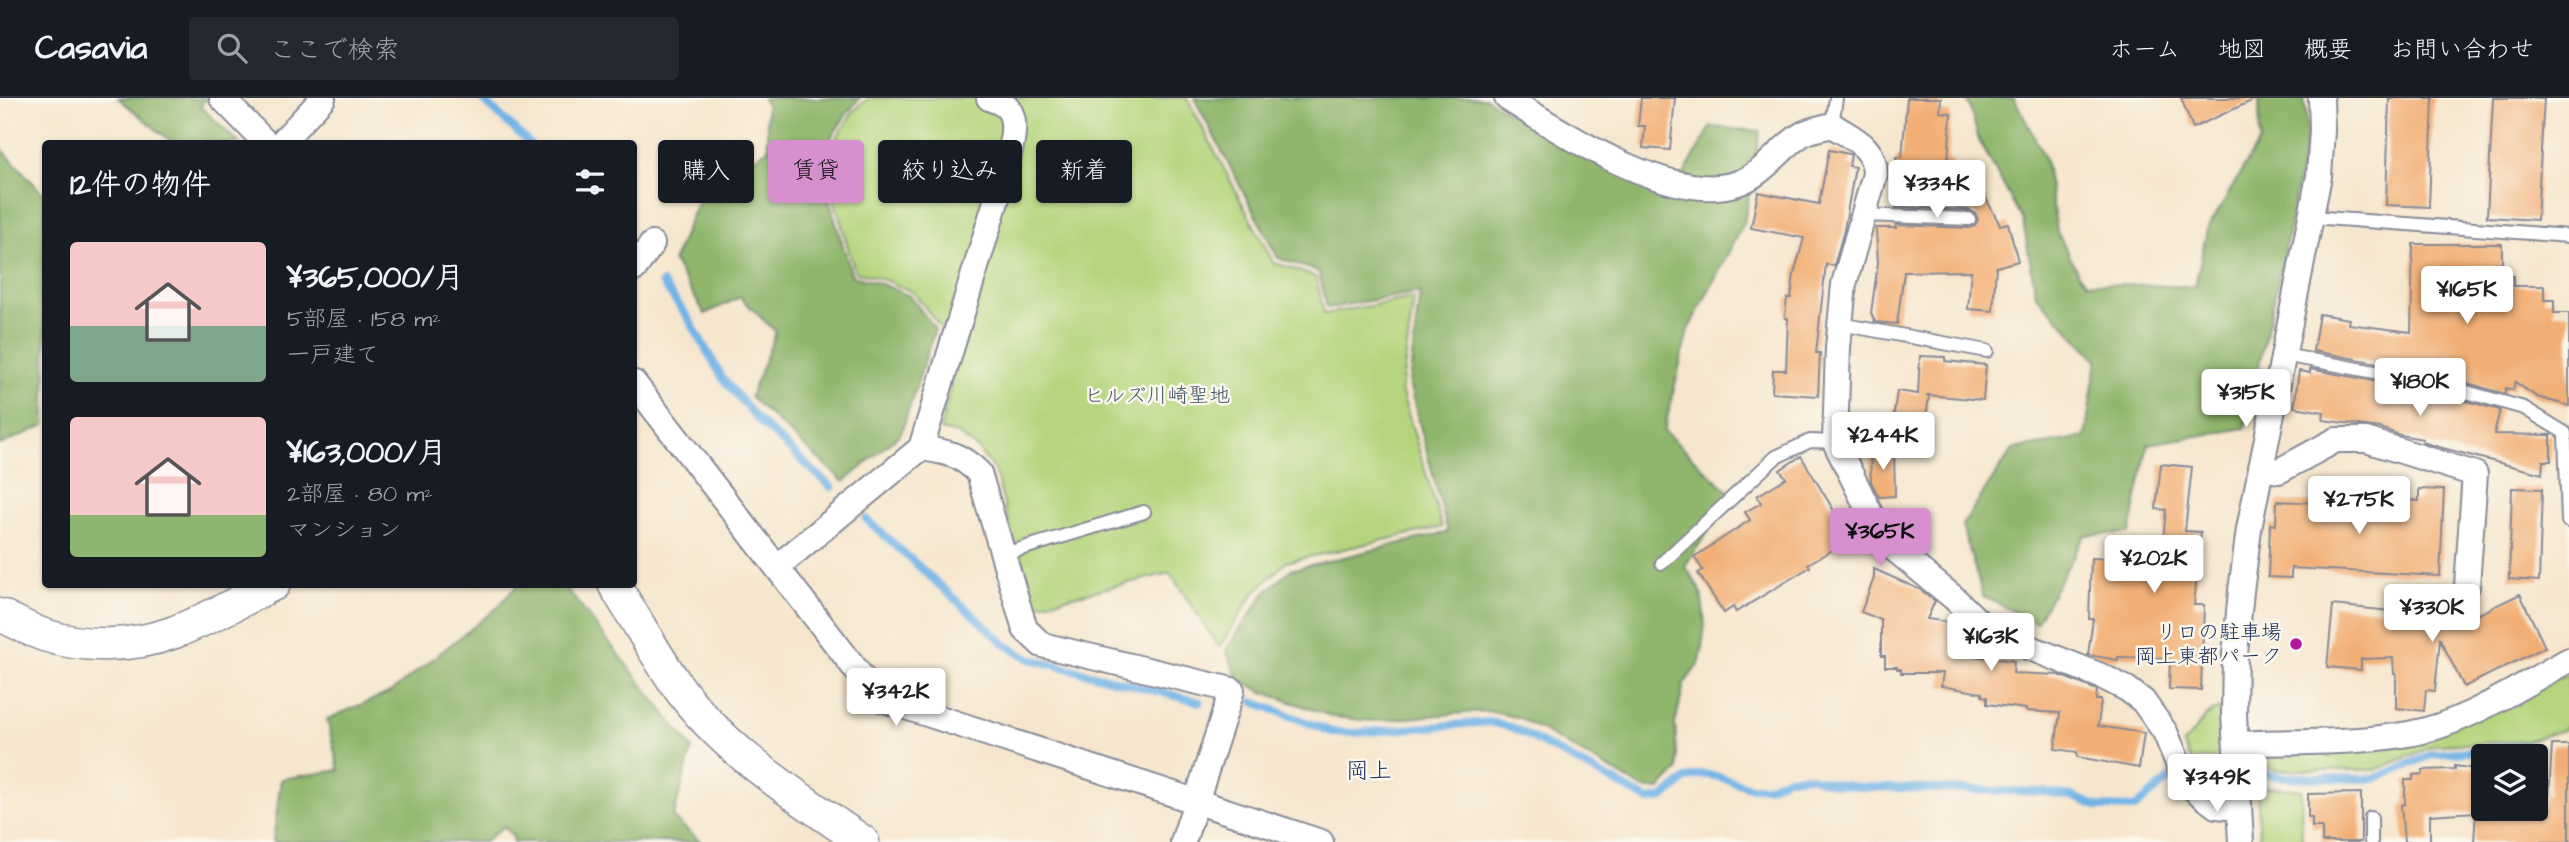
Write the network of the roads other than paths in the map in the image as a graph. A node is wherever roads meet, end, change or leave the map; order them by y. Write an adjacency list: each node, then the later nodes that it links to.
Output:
1 (222, 98): 8 (street)
2 (323, 98): 9 (street)
3 (989, 98): 21 (street)
4 (1507, 98): 7 (street)
5 (1836, 98): 7 (lane)
6 (2321, 98): 11 (street)
7 (1832, 125): 10 (street)
8 (263, 140)
9 (283, 140)
10 (1863, 215): 12 (lane); 16 (street)
11 (2311, 217): 13 (lane); 18 (street)
12 (1969, 219)
13 (2569, 236)
14 (652, 244): 15 (street)
15 (637, 265)
16 (1840, 324): 17 (lane); 20 (street)
17 (1987, 351)
18 (2284, 355): 22 (street); 24 (lane)
19 (637, 387): 27 (street)
20 (1835, 442): 26 (lane); 33 (street)
21 (921, 448): 25 (street); 27 (street)
22 (2261, 468): 28 (street); 33 (street)
23 (1144, 512): 25 (lane)
24 (2568, 521)
25 (1004, 554): 34 (street)
26 (1662, 563)
27 (778, 566): 34 (street)
28 (2467, 586)
29 (266, 588): 31 (street)
30 (616, 588): 36 (street)
31 (0, 615)
32 (2569, 660): 33 (street)
33 (2237, 774): 39 (street)
34 (1197, 802): 37 (street); 38 (street)
35 (2371, 818): 40 (lane)
36 (863, 842)
37 (1183, 842)
38 (1321, 842)
39 (2241, 842)
40 (2371, 842)

